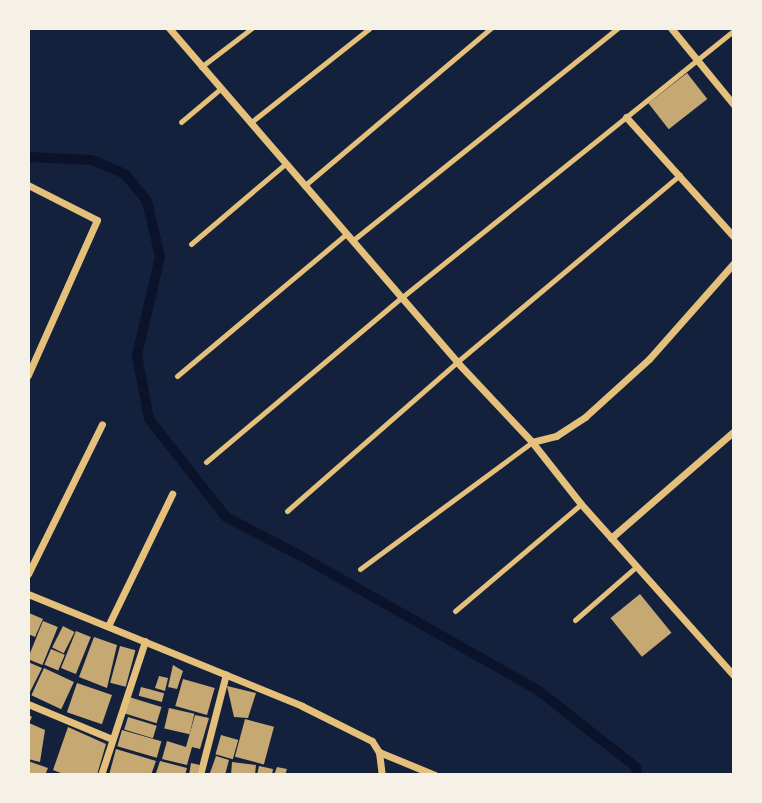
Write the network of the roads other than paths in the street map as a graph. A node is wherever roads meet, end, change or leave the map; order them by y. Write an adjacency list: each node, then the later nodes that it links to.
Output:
1 (169, 28): 9 (street)
2 (251, 28): 9 (lane)
3 (370, 28): 14 (lane)
4 (491, 28): 18 (lane)
5 (618, 28): 20 (lane)
6 (671, 28): 8 (street)
7 (734, 30): 8 (lane)
8 (697, 59): 11 (street); 12 (lane)
9 (201, 67): 10 (street)
10 (220, 89): 13 (lane); 14 (street)
11 (734, 105)
12 (626, 117): 16 (street); 23 (lane)
13 (181, 122)
14 (250, 123): 15 (street)
15 (285, 164): 18 (street); 21 (lane)
16 (680, 175): 19 (street); 24 (lane)
17 (28, 185): 25 (street)
18 (304, 186): 20 (street)
19 (734, 237)
20 (349, 238): 23 (street); 26 (lane)
21 (191, 244)
22 (734, 263): 29 (street)
23 (401, 298): 24 (street); 30 (lane)
24 (457, 362): 29 (street); 33 (lane)
25 (28, 375)
26 (177, 376)
27 (102, 424): 37 (street)
28 (734, 431): 34 (street)
29 (531, 442): 32 (street); 36 (lane)
30 (206, 462)
31 (172, 494): 41 (street)
32 (581, 504): 34 (street); 39 (lane)
33 (286, 511)
34 (611, 538): 35 (street)
35 (637, 566): 40 (lane); 44 (street)
36 (360, 569)
37 (28, 574)
38 (28, 594): 41 (street)
39 (456, 611)
40 (575, 620)
41 (108, 626): 42 (street)
42 (145, 641): 43 (street); 46 (street)
43 (226, 674): 47 (street); 49 (street)
44 (734, 676)
45 (28, 704): 46 (street)
46 (112, 739): 48 (street)
47 (379, 752): 50 (street); 51 (street)
48 (102, 775)
49 (200, 775)
50 (382, 775)
51 (435, 775)

